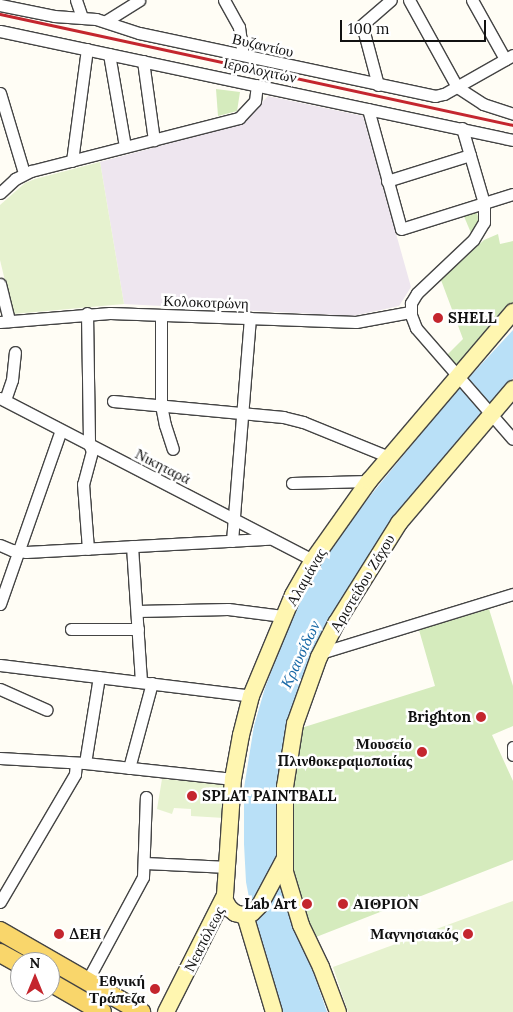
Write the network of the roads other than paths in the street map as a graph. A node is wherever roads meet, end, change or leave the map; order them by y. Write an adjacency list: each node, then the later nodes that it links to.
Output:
1 (76, 0): 8 (street)
2 (139, 0): 9 (street)
3 (224, 0): 13 (street)
4 (391, 0): 17 (street)
5 (409, 0): 18 (street)
6 (472, 0): 14 (street)
7 (0, 5): 8 (street, Βυζαντίου)
8 (82, 17): 9 (street, Βυζαντίου)
9 (106, 21): 13 (street, Βυζαντίου)
10 (0, 31): 11 (street, Ιερολοχιτών)
11 (87, 49): 12 (street, Ιερολοχιτών); 27 (street)
12 (109, 54): 15 (street, Ιερολοχιτών); 25 (street)
13 (243, 55): 17 (street, Βυζαντίου)
14 (509, 57): 18 (street, Βυζαντίου)
15 (143, 61): 16 (street, Ιερολοχιτών); 23 (street)
16 (258, 85): 20 (street, Ιερολοχιτών); 23 (street)
17 (378, 85): 18 (street, Βυζαντίου)
18 (457, 87): 21 (street)
19 (1, 93): 28 (street)
20 (368, 109): 22 (street, Ιερολοχιτών); 29 (street)
21 (513, 114)
22 (462, 128): 24 (street, Ιερολοχιτών); 26 (street)
23 (154, 140): 25 (street)
24 (513, 140)
25 (125, 147): 27 (street)
26 (470, 155): 29 (street); 32 (street)
27 (72, 160): 28 (street)
28 (24, 174): 30 (street)
29 (387, 181): 32 (street)
30 (0, 193)
31 (513, 194): 32 (street)
32 (484, 203): 34 (street)
33 (0, 284): 39 (street)
34 (410, 312): 38 (street, Κολοκοτρώνη); 41 (street)
35 (513, 312): 41 (street, Αλαμάνας)
36 (87, 313): 37 (street, Κολοκοτρώνη); 39 (street, Κολοκοτρώνη); 50 (street)
37 (161, 315): 38 (street, Κολοκοτρώνη); 45 (street)
38 (250, 318): 46 (street)
39 (5, 322)
40 (15, 352): 43 (street)
41 (457, 376): 47 (street); 52 (street, Αλαμάνας)
42 (513, 389): 47 (street, Αριστείδου Ζάχου)
43 (2, 399): 48 (street, Νικηταρά)
44 (113, 401): 45 (street)
45 (161, 405): 46 (street); 51 (street)
46 (241, 412): 52 (street); 55 (street)
47 (491, 415): 49 (street); 69 (street, Αριστείδου Ζάχου)
48 (61, 430): 50 (street, Νικηταρά); 61 (street)
49 (513, 440)
50 (89, 444): 55 (street, Νικηταρά); 60 (street)
51 (173, 448)
52 (388, 458): 53 (street, Αλαμάνας)
53 (369, 481): 54 (street); 62 (street, Αλαμάνας)
54 (292, 483)
55 (233, 519): 56 (street, Νικηταρά); 57 (street)
56 (271, 538): 57 (street); 62 (street, Νικηταρά)
57 (232, 541): 59 (street)
58 (0, 545): 61 (street)
59 (132, 546): 60 (street); 65 (street)
60 (88, 549): 61 (street)
61 (17, 552): 64 (street)
62 (313, 560): 66 (street, Αλαμάνας)
63 (513, 594): 69 (street)
64 (0, 604)
65 (136, 611): 66 (street); 68 (street)
66 (283, 616): 74 (street, Αλαμάνας)
67 (71, 630): 68 (street)
68 (138, 630): 72 (street)
69 (321, 653): 84 (street, Αριστείδου Ζάχου)
70 (0, 665): 71 (street)
71 (99, 677): 72 (street); 79 (street)
72 (146, 682): 74 (street); 80 (street)
73 (0, 689): 75 (street)
74 (251, 696): 81 (street, Αλαμάνας)
75 (47, 710)
76 (513, 747): 77 (street)
77 (513, 755)
78 (0, 758): 79 (street)
79 (80, 763): 80 (street); 87 (street)
80 (129, 768): 81 (street)
81 (233, 779): 85 (street, Αλαμάνας)
82 (146, 798): 83 (street)
83 (145, 863): 85 (street); 90 (street)
84 (282, 866): 88 (street); 96 (street, Αριστείδου Ζάχου)
85 (228, 867): 86 (street, Αλαμάνας)
86 (224, 899): 88 (street, Νεαπόλεως); 94 (street, Νεαπόλεως)
87 (0, 902)
88 (249, 914): 95 (street)
89 (0, 931): 90 (main road)
90 (86, 981): 93 (main road)
91 (60, 988): 92 (main road)
92 (102, 1012)
93 (141, 1012)
94 (166, 1012)
95 (274, 1012)
96 (338, 1012)

